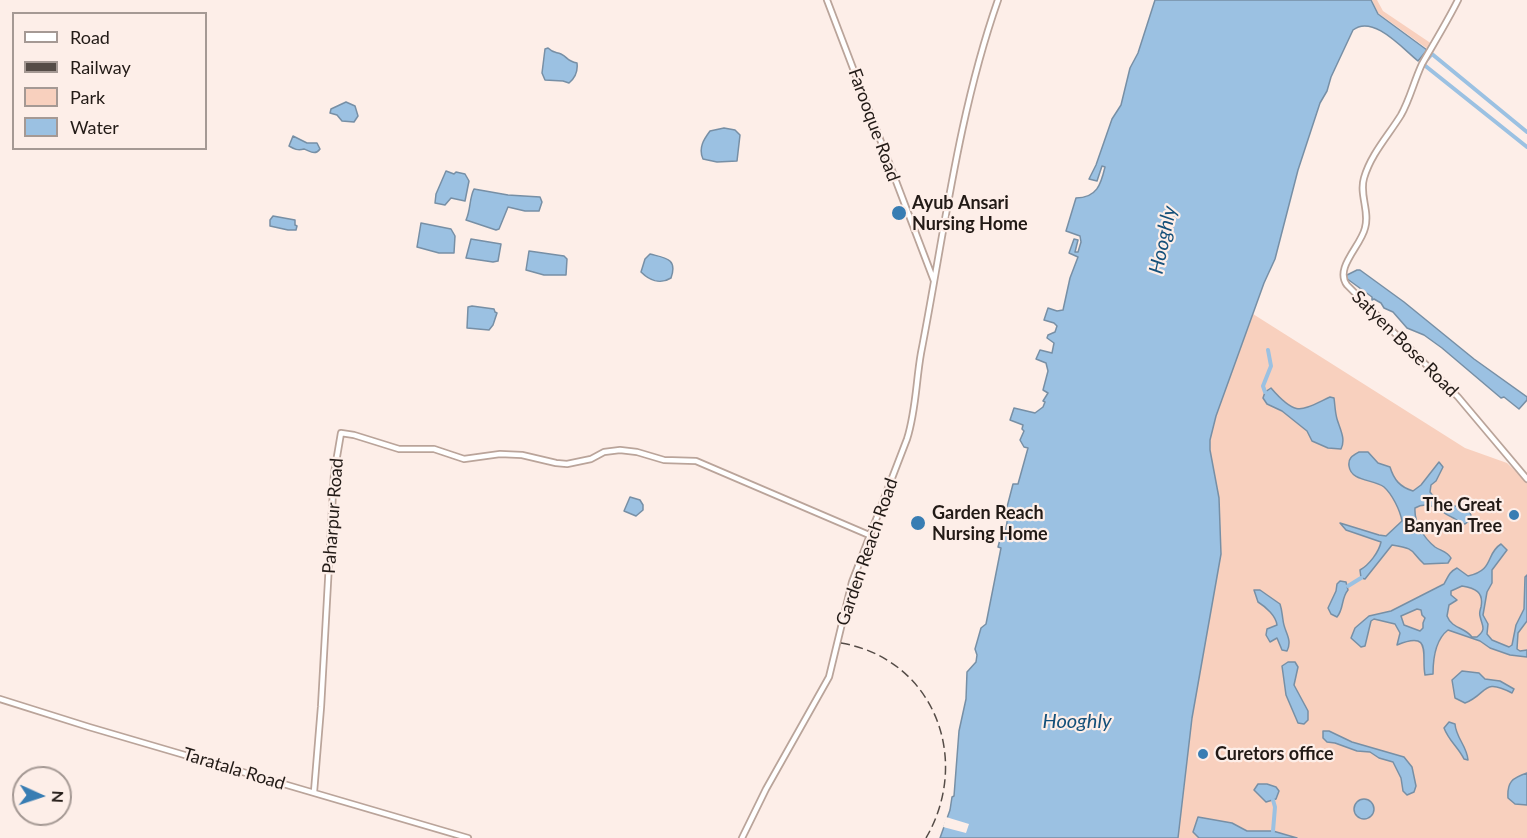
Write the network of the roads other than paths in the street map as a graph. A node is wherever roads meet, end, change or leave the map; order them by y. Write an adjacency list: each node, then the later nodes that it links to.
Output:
1 (827, 0): 4 (street, Farooque Road)
2 (998, 0): 4 (street, Garden Reach Road)
3 (1458, 0): 5 (street, Satyen Bose Road)
4 (935, 283): 6 (street, Garden Reach Road)
5 (1527, 480)
6 (869, 535): 8 (street, Paharpur Road); 10 (street, Garden Reach Road)
7 (0, 699): 8 (street, Taratala Road)
8 (314, 792): 9 (street, Taratala Road)
9 (468, 838)
10 (742, 838)

